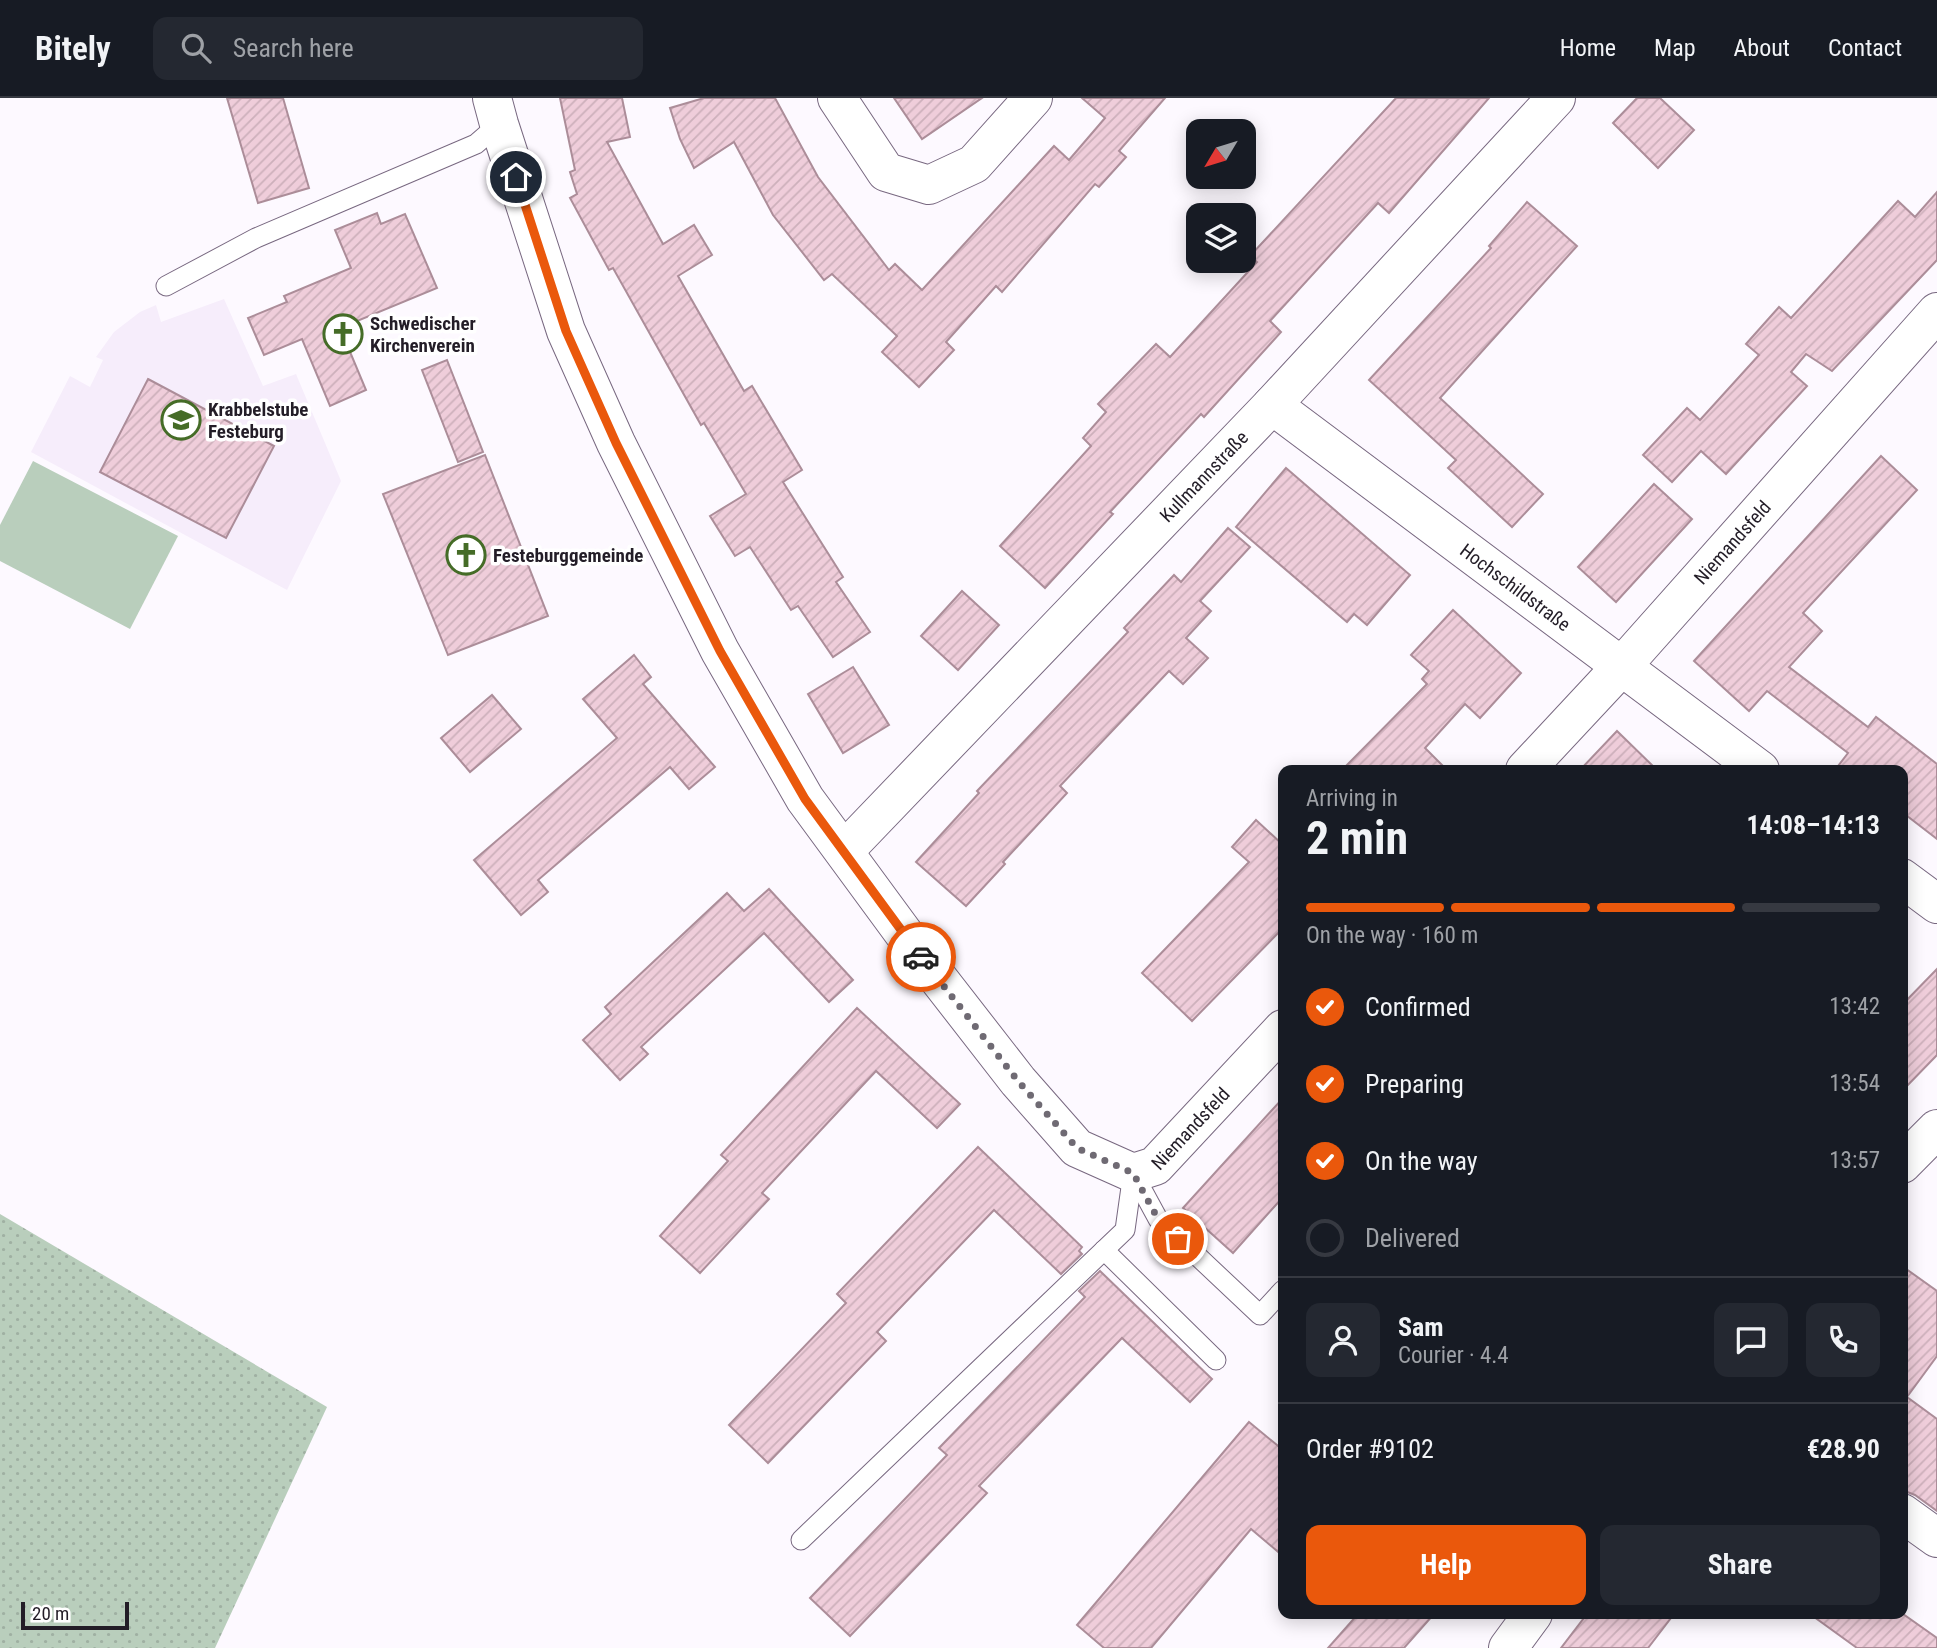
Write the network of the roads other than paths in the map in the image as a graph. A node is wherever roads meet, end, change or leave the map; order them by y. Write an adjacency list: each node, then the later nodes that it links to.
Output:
1 (837, 98): 2 (street)
2 (1033, 98)
3 (1556, 98): 7 (street, Kullmannstraße)
4 (495, 111): 5 (lane); 11 (street)
5 (166, 286)
6 (1937, 312): 8 (street, Niemandsfeld)
7 (1272, 404): 8 (street, Hochschildstraße); 11 (street, Kullmannstraße)
8 (1622, 666): 9 (street, Niemandsfeld); 10 (street, Hochschildstraße)
9 (1530, 765)
10 (1753, 765)
11 (845, 850): 17 (street)
12 (1908, 882): 13 (street)
13 (1937, 904)
14 (1278, 1034): 17 (street, Niemandsfeld)
15 (1937, 1129): 16 (street)
16 (1908, 1158)
17 (1133, 1173): 18 (lane); 19 (lane, Niemandsfeld)
18 (1104, 1251): 20 (lane); 23 (lane)
19 (1278, 1295)
20 (1216, 1360)
21 (1908, 1517): 22 (street)
22 (1937, 1538)
23 (801, 1540)
24 (1529, 1619): 25 (street)
25 (1508, 1648)

